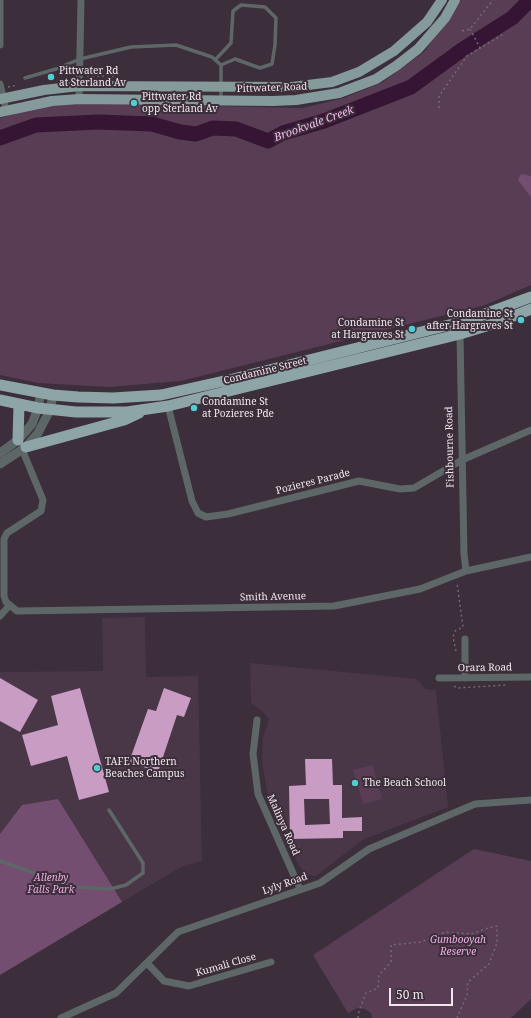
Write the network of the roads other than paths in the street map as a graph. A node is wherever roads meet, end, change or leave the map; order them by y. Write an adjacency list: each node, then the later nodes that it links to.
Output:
1 (0, 0): 5 (street)
2 (81, 0): 6 (street)
3 (442, 0): 12 (main road, Pittwater Road)
4 (452, 1): 15 (main road, Pittwater Road)
5 (0, 45)
6 (80, 59): 7 (lane); 9 (lane); 11 (street)
7 (215, 60): 8 (lane); 8 (lane)
8 (221, 65): 12 (lane)
9 (25, 78)
10 (0, 84): 13 (street)
11 (79, 86): 12 (main road, Pittwater Road); 13 (main road, Pittwater Road); 14 (street)
12 (221, 87): 15 (lane)
13 (1, 98): 16 (street)
14 (79, 99): 15 (main road, Pittwater Road); 16 (main road, Pittwater Road)
15 (221, 102)
16 (3, 111)
17 (531, 297): 19 (highway, Condamine Street)
18 (531, 309): 20 (highway, Condamine Street)
19 (459, 322): 20 (highway, Fishbourne Road); 23 (highway, Condamine Street)
20 (460, 334): 26 (highway, Condamine Street); 33 (street, Fishbourne Road)
21 (0, 385): 22 (highway, Condamine Street)
22 (41, 393): 23 (highway, Condamine Street); 27 (street)
23 (53, 395): 29 (street)
24 (0, 400): 25 (highway, Condamine Street)
25 (19, 405): 27 (highway, Condamine Street); 31 (highway)
26 (168, 406): 28 (highway, Condamine Street); 33 (street, Pozieres Parade)
27 (38, 408): 29 (highway, Condamine Street); 31 (street)
28 (147, 409): 29 (highway, Condamine Street); 31 (highway)
29 (50, 410): 31 (street)
30 (531, 430): 33 (street, Pozieres Parade)
31 (22, 445): 32 (street); 34 (street); 37 (street)
32 (0, 453)
33 (462, 460): 36 (street, Fishbourne Road)
34 (0, 464)
35 (531, 557): 36 (street, Smith Avenue)
36 (466, 571): 37 (street, Smith Avenue)
37 (10, 606): 38 (street)
38 (0, 616)
39 (465, 639): 42 (street)
40 (531, 677): 42 (street, Orara Road)
41 (439, 678): 42 (street, Orara Road)
42 (465, 678)
43 (257, 720): 47 (street, Malinya Road)
44 (531, 800): 47 (street, Lyly Road)
45 (109, 810): 46 (lane)
46 (0, 861)
47 (300, 889): 49 (street, Lyly Road)
48 (271, 962): 49 (street, Kumali Close)
49 (147, 963): 50 (street, Lyly Road)
50 (61, 1018)

